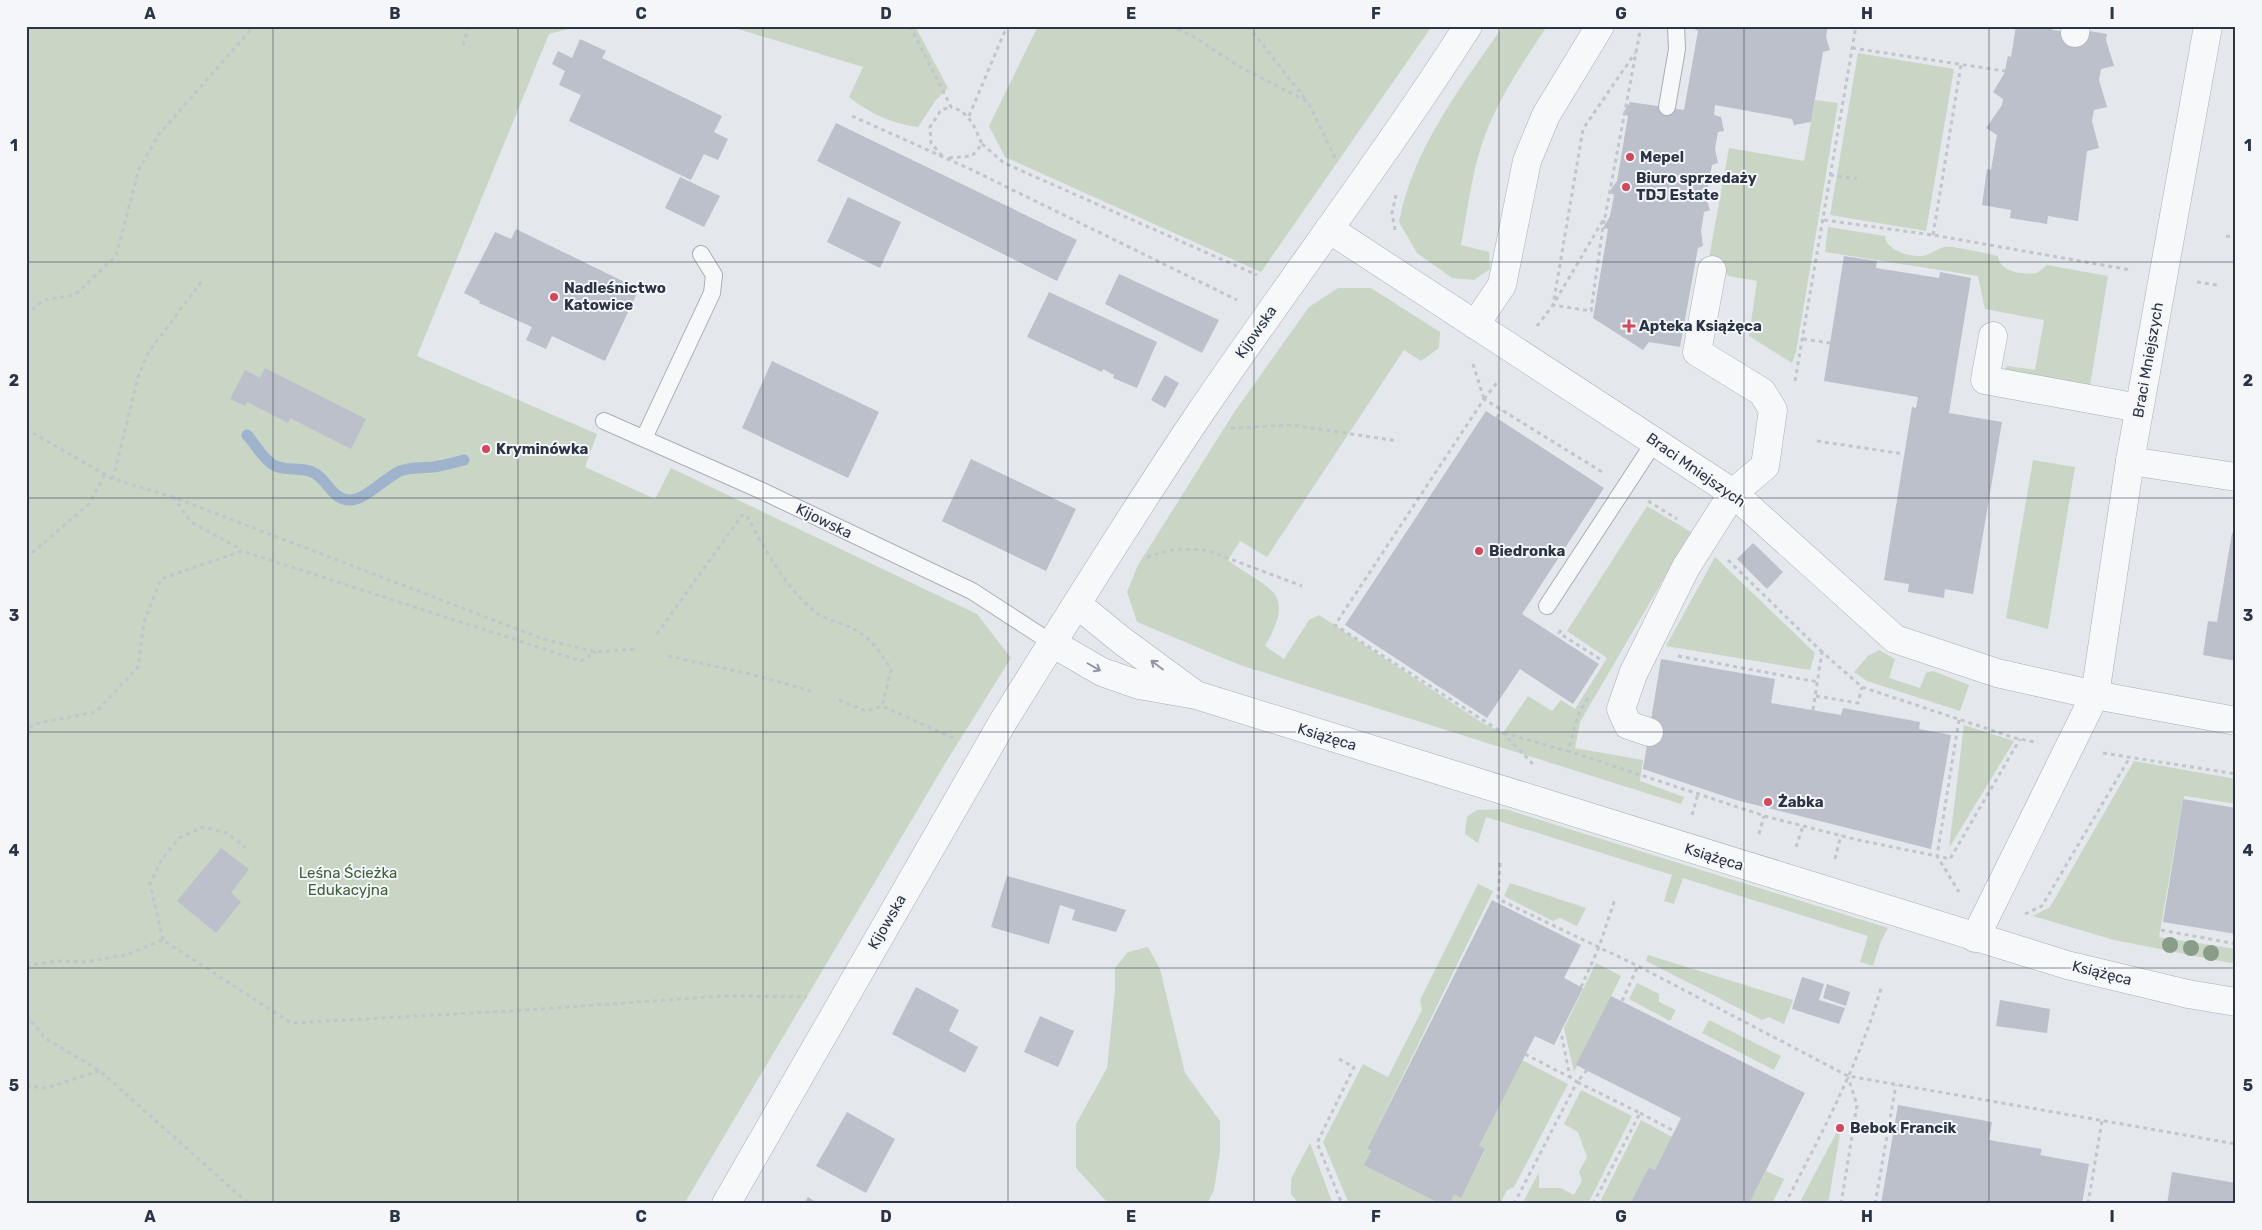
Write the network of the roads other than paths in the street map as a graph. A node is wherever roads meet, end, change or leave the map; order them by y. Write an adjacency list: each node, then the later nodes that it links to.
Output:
1 (1468, 26): 6 (street, Kijowska)
2 (1600, 26): 9 (street)
3 (1676, 26): 5 (lane)
4 (2208, 26): 11 (street, Braci Mniejszych)
5 (1667, 107)
6 (1329, 229): 9 (street, Braci Mniejszych); 18 (street, Kijowska)
7 (701, 254): 13 (lane)
8 (1712, 270): 17 (street)
9 (1475, 325): 14 (street, Braci Mniejszych)
10 (1993, 336): 11 (street)
11 (2139, 408): 15 (street, Braci Mniejszych)
12 (604, 421): 13 (lane, Kijowska)
13 (644, 438): 20 (lane, Kijowska)
14 (1655, 441): 17 (street, Braci Mniejszych); 19 (lane)
15 (2130, 461): 16 (street); 21 (street, Braci Mniejszych)
16 (2236, 477)
17 (1733, 493): 21 (street, Braci Mniejszych); 24 (street)
18 (1076, 604): 20 (street, Kijowska); 22 (street, one-way to 18)
19 (1546, 606)
20 (1052, 643): 22 (street, one-way to 22); 27 (street, Kijowska)
21 (2094, 694): 23 (street, Braci Mniejszych); 25 (street)
22 (1196, 695): 25 (street, Książęca)
23 (2236, 721)
24 (1649, 732)
25 (1975, 938): 26 (street, Książęca)
26 (2236, 1002)
27 (726, 1204)

